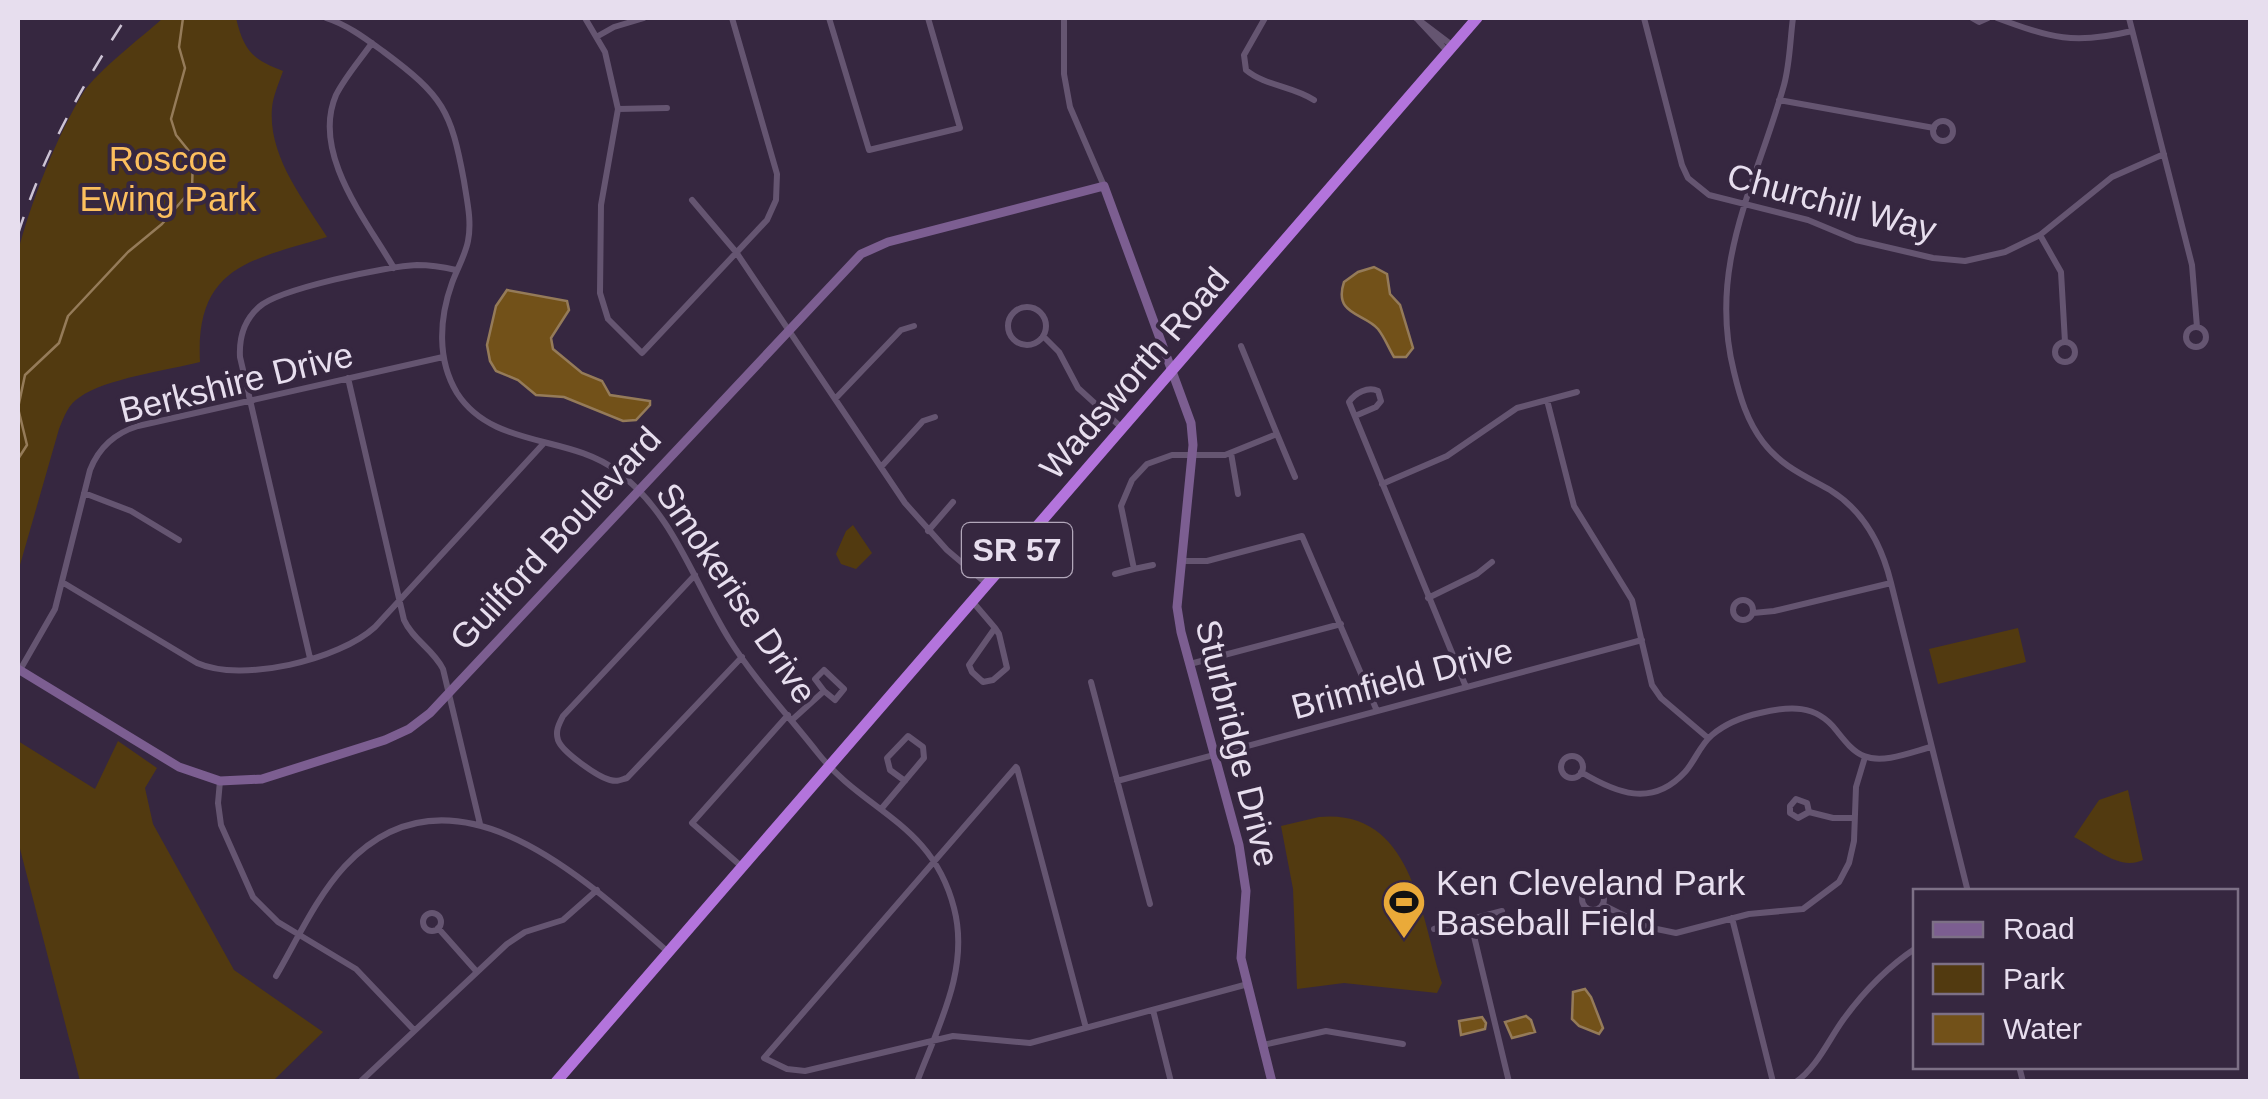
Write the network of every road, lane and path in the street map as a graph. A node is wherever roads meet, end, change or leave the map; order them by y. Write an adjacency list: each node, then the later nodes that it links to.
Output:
1 (326, 18): 19 (street)
2 (586, 18): 18 (street)
3 (644, 18): 18 (street)
4 (732, 18): 31 (street)
5 (829, 18): 6 (street)
6 (928, 18)
7 (1064, 18): 27 (street, Sturbridge Drive)
8 (1264, 18): 21 (street)
9 (1477, 18): 20 (highway, Wadsworth Road / SR 57)
10 (1644, 18): 29 (street, Churchill Way)
11 (1793, 18): 22 (street)
12 (1972, 18): 13 (street)
13 (1988, 18)
14 (1997, 18): 17 (street)
15 (2128, 18): 17 (street)
16 (1417, 19): 20 (street)
17 (2132, 31): 26 (street)
18 (598, 36): 24 (street)
19 (372, 43): 32 (street); 33 (street)
20 (1450, 49): 41 (highway, Wadsworth Road / SR 57)
21 (1314, 100)
22 (1780, 100): 25 (street); 29 (street)
23 (667, 108): 24 (street)
24 (618, 109): 31 (street)
25 (1934, 128)
26 (2164, 154): 30 (street, Churchill Way); 35 (street)
27 (1104, 186): 36 (street, Guilford Boulevard); 41 (street, Sturbridge Drive)
28 (692, 200): 31 (street)
29 (1744, 204): 30 (street, Churchill Way); 70 (street)
30 (2040, 235): 38 (street)
31 (736, 252): 36 (street)
32 (394, 268): 33 (street); 44 (street)
33 (457, 270): 40 (street)
34 (914, 326): 45 (street)
35 (2197, 327)
36 (788, 329): 45 (street); 57 (street, Guilford Boulevard)
37 (1043, 336): 37 (street); 49 (street)
38 (2065, 342)
39 (1241, 346): 50 (street)
40 (443, 356): 42 (street, Berkshire Drive); 51 (street, Smokerise Drive)
41 (1174, 370): 49 (highway, Wadsworth Road / SR 57); 53 (street, Sturbridge Drive)
42 (348, 378): 44 (street, Berkshire Drive); 74 (street)
43 (1577, 392): 46 (street)
44 (250, 400): 58 (street, Berkshire Drive); 80 (street)
45 (835, 400): 54 (street)
46 (1547, 400): 56 (street); 78 (street)
47 (1355, 416): 47 (street); 56 (street)
48 (935, 417): 54 (street)
49 (1123, 429): 71 (highway, Wadsworth Road / SR 57)
50 (1277, 434): 52 (street); 55 (street)
51 (544, 443): 57 (street, Smokerise Drive); 74 (street)
52 (1231, 453): 53 (street); 59 (street)
53 (1192, 456): 63 (street, Sturbridge Drive); 66 (street)
54 (881, 467): 61 (street)
55 (1295, 477)
56 (1382, 484): 72 (street)
57 (638, 490): 68 (street, Smokerise Drive); 86 (street, Guilford Boulevard)
58 (84, 494): 62 (street); 69 (street, Berkshire Drive)
59 (1238, 494)
60 (953, 502): 61 (street)
61 (928, 530): 71 (street)
62 (178, 540)
63 (1182, 561): 76 (street); 81 (street, Sturbridge Drive)
64 (1492, 562): 72 (street)
65 (1153, 565): 66 (street)
66 (1134, 569): 67 (street)
67 (1115, 574)
68 (695, 575): 79 (street, Smokerise Drive); 79 (street)
69 (62, 582): 80 (street); 82 (street, Berkshire Drive)
70 (1892, 583): 75 (street); 90 (street)
71 (987, 584): 73 (highway, Wadsworth Road / SR 57)
72 (1428, 598): 84 (street)
73 (971, 600): 77 (street); 93 (highway, Wadsworth Road / SR 57)
74 (399, 601): 80 (street); 86 (street)
75 (1754, 612)
76 (1341, 624): 81 (street); 87 (street)
77 (994, 628): 77 (street)
78 (1642, 640): 84 (street, Brimfield Drive); 89 (street)
79 (742, 657): 88 (street, Smokerise Drive)
80 (310, 658)
81 (1189, 664): 91 (street, Sturbridge Drive)
82 (19, 670): 95 (street, Guilford Boulevard)
83 (1091, 682): 97 (street)
84 (1466, 686): 87 (street, Brimfield Drive)
85 (824, 692): 85 (street); 88 (street)
86 (448, 693): 95 (street, Guilford Boulevard); 101 (street)
87 (1377, 710): 91 (street, Brimfield Drive)
88 (790, 718): 93 (street, Smokerise Drive); 103 (street)
89 (1708, 738): 92 (street); 94 (street)
90 (1931, 747): 92 (street); 104 (street)
91 (1214, 755): 97 (street, Brimfield Drive); 120 (street, Sturbridge Drive)
92 (1865, 757): 100 (street)
93 (829, 768): 98 (street, Smokerise Drive); 103 (highway, Wadsworth Road / SR 57)
94 (1581, 772)
95 (220, 781): 115 (street)
96 (905, 781): 96 (street); 98 (street)
97 (1117, 781): 106 (street)
98 (882, 808): 102 (street, Smokerise Drive)
99 (1809, 812): 100 (street)
100 (1853, 818): 110 (street)
101 (480, 824): 105 (street); 115 (street)
102 (934, 862): 122 (street); 124 (street, Smokerise Drive); 124 (street)
103 (742, 867): 117 (highway, Wadsworth Road / SR 57)
104 (1967, 889)
105 (597, 890): 117 (street); 118 (street)
106 (1150, 904)
107 (1603, 905): 110 (street)
108 (1502, 911): 109 (street)
109 (1476, 918): 111 (street); 114 (street)
110 (1732, 918): 133 (street)
111 (1464, 922): 113 (street); 114 (street)
112 (438, 928): 118 (street)
113 (1434, 929)
114 (1473, 932): 132 (street)
115 (300, 935): 119 (street); 123 (street)
116 (1913, 950): 134 (street)
117 (668, 951): 128 (highway, Wadsworth Road / SR 57)
118 (477, 972): 123 (street)
119 (276, 976)
120 (1248, 984): 121 (street); 126 (street, Sturbridge Drive)
121 (1153, 1010): 122 (street); 130 (street)
122 (1086, 1028): 124 (street)
123 (414, 1030): 127 (street)
124 (932, 1040): 129 (street, Smokerise Drive)
125 (1402, 1044): 126 (street)
126 (1263, 1045): 131 (street, Sturbridge Drive)
127 (360, 1082)
128 (556, 1082)
129 (916, 1082)
130 (1171, 1082)
131 (1272, 1082)
132 (1509, 1082)
133 (1773, 1082)
134 (1796, 1082)

